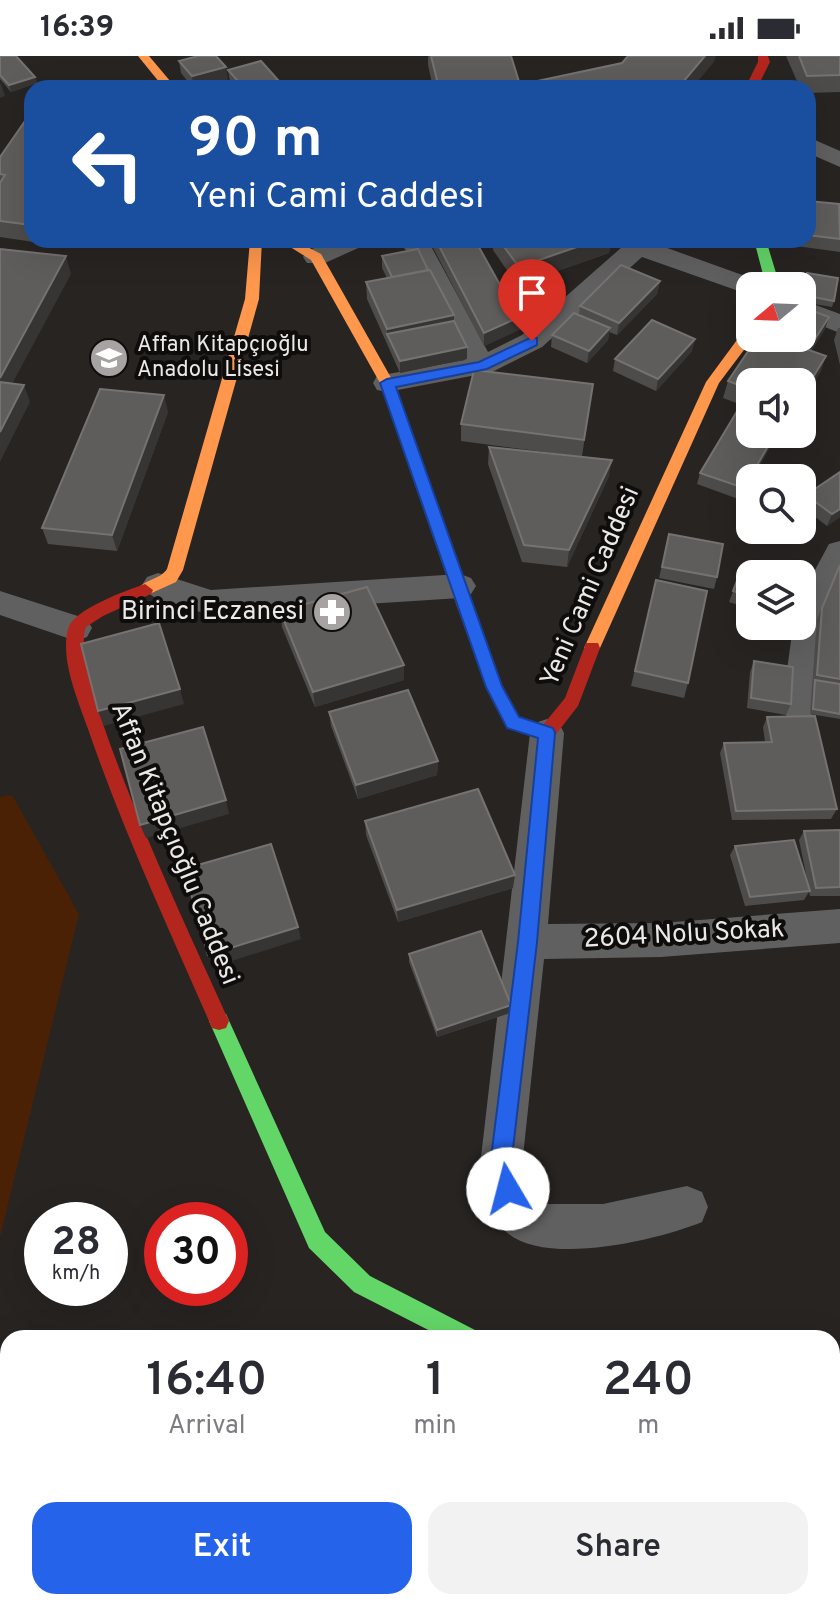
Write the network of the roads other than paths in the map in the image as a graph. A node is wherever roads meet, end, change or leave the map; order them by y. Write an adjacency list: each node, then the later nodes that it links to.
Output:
1 (143, 56): 3 (street)
2 (763, 56): 4 (street)
3 (163, 80)
4 (755, 80)
5 (816, 148): 6 (street)
6 (840, 160)
7 (255, 248): 23 (street)
8 (300, 248): 14 (street)
9 (337, 248): 14 (street)
10 (417, 248): 20 (street)
11 (630, 248): 20 (street)
12 (645, 248): 16 (street)
13 (762, 248): 15 (street)
14 (316, 257): 21 (street)
15 (769, 272)
16 (736, 282)
17 (816, 314): 18 (street)
18 (840, 324)
19 (736, 351): 28 (street, Yeni Cami Caddesi)
20 (482, 366): 21 (street)
21 (387, 383): 24 (street)
22 (840, 552): 27 (street)
23 (158, 585): 24 (street); 26 (street)
24 (460, 586): 28 (street)
25 (0, 603): 26 (street)
26 (76, 628): 32 (street, Affan Kitapçıoğlu Caddesi)
27 (799, 707)
28 (547, 733): 30 (street)
29 (840, 926): 30 (street, 2604 Nolu Sokak)
30 (527, 942): 31 (street)
31 (687, 1207)
32 (451, 1330)

